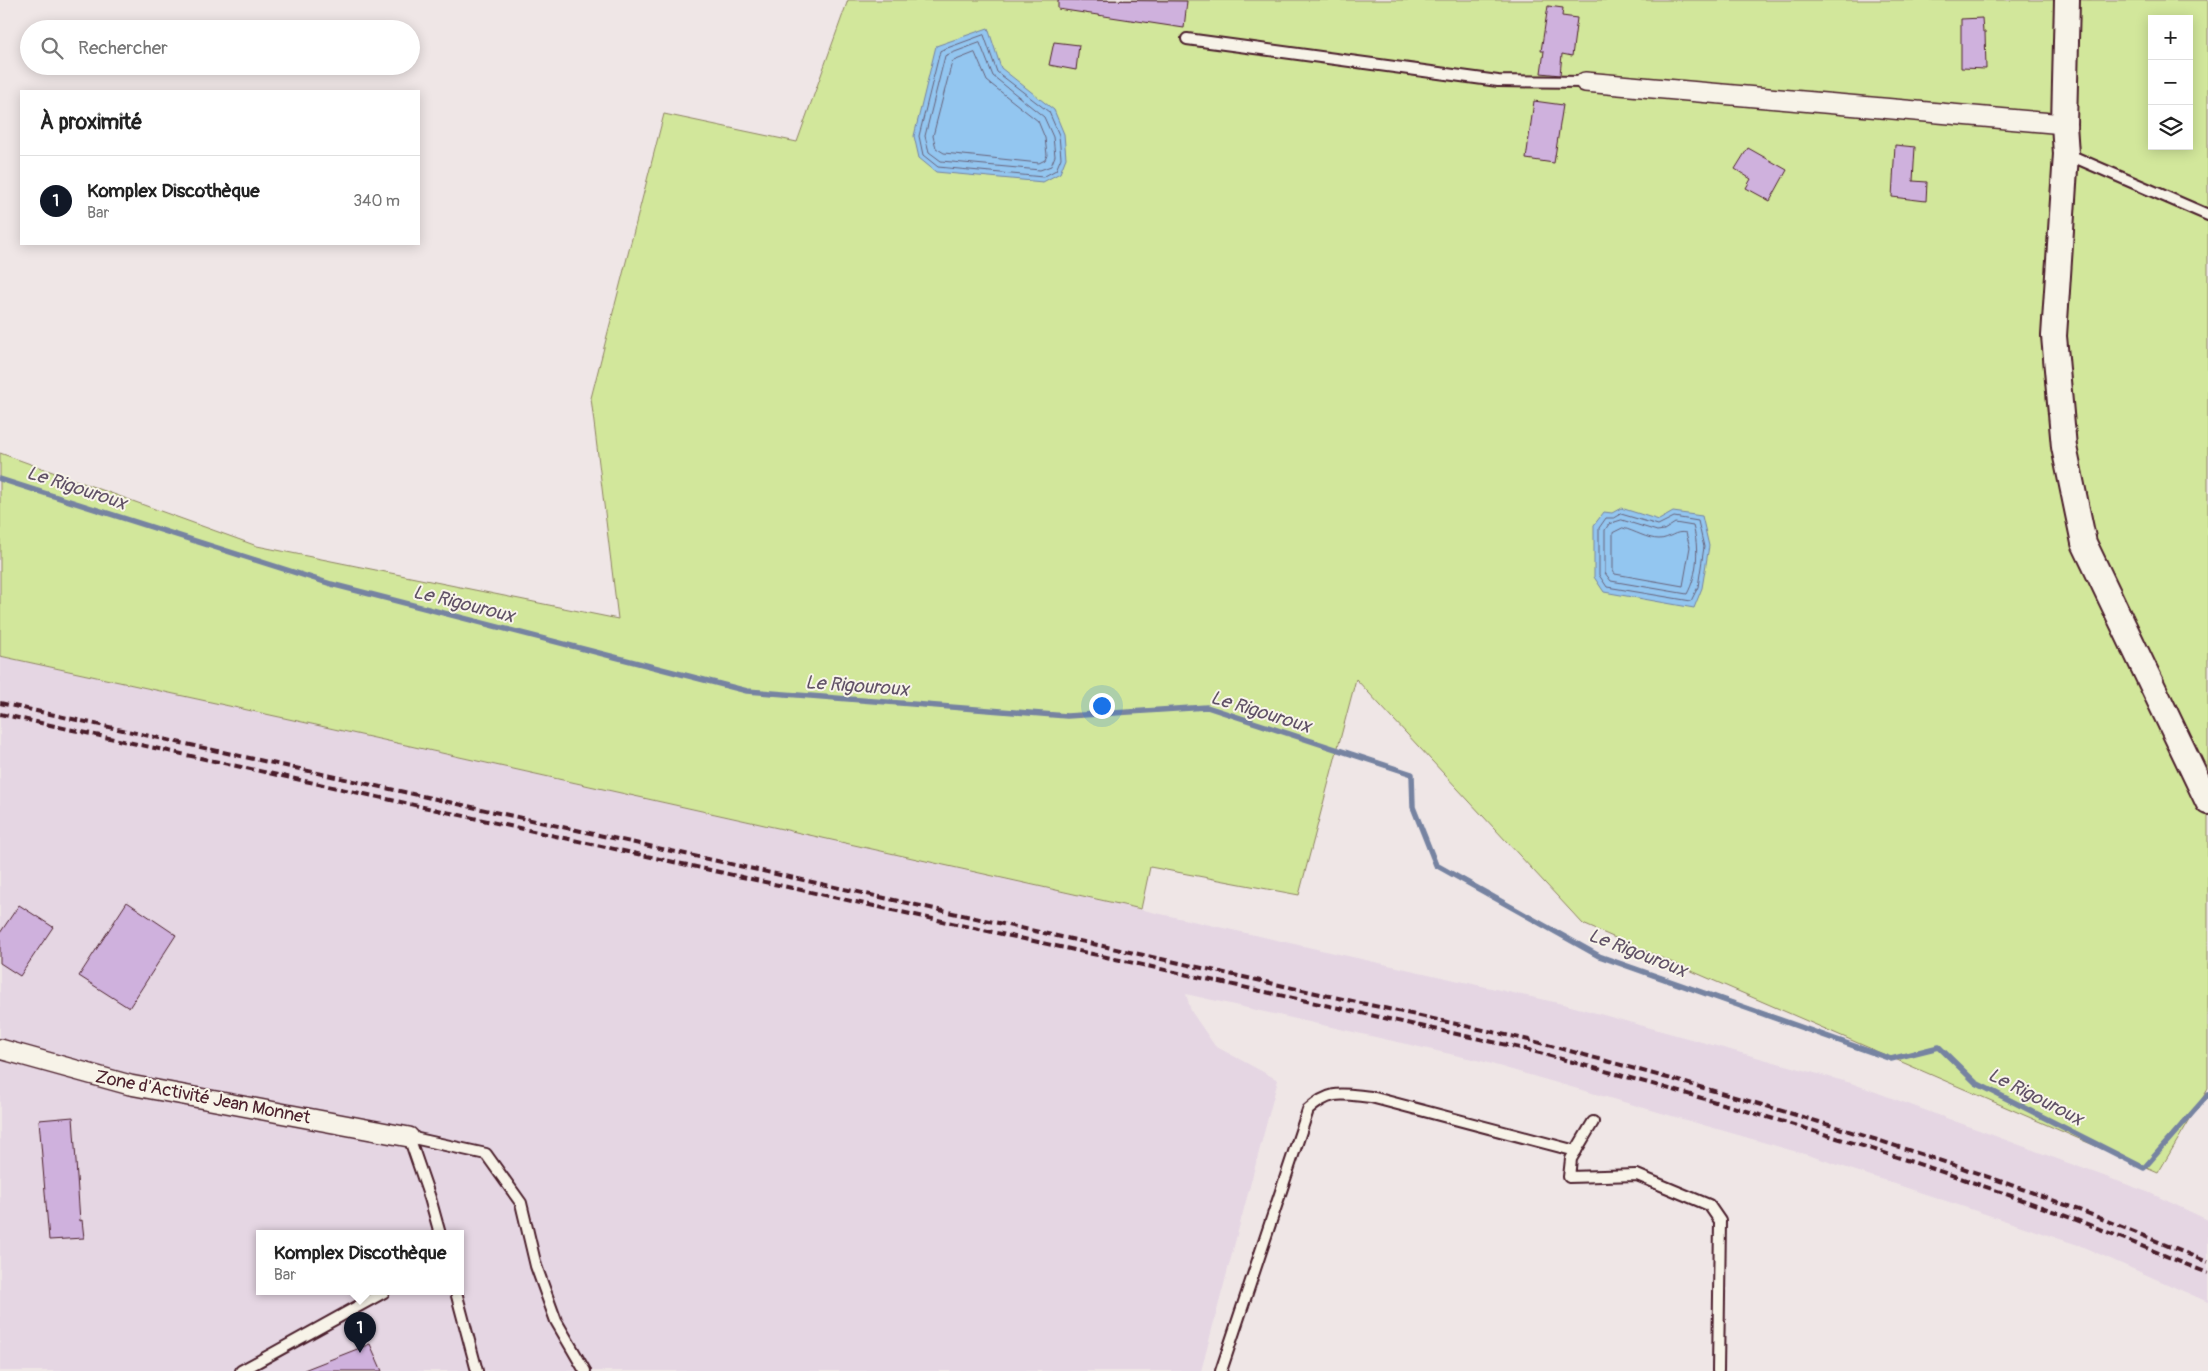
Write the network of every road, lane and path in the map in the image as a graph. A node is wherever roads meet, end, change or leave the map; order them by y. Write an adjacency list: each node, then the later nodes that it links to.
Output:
1 (2066, 0): 4 (street)
2 (1186, 38): 3 (lane)
3 (1585, 82): 4 (street)
4 (2064, 124): 5 (street)
5 (2066, 154): 6 (lane); 7 (street)
6 (2208, 215)
7 (2208, 802)
8 (0, 1049): 10 (street, Zone d'Activité Jean Monnet)
9 (1593, 1122): 11 (lane)
10 (409, 1137): 12 (lane); 17 (lane)
11 (1576, 1151): 18 (lane); 19 (lane)
12 (439, 1230)
13 (379, 1295): 15 (lane)
14 (457, 1295): 16 (lane)
15 (241, 1371)
16 (477, 1371)
17 (585, 1371)
18 (1221, 1371)
19 (1718, 1371)

